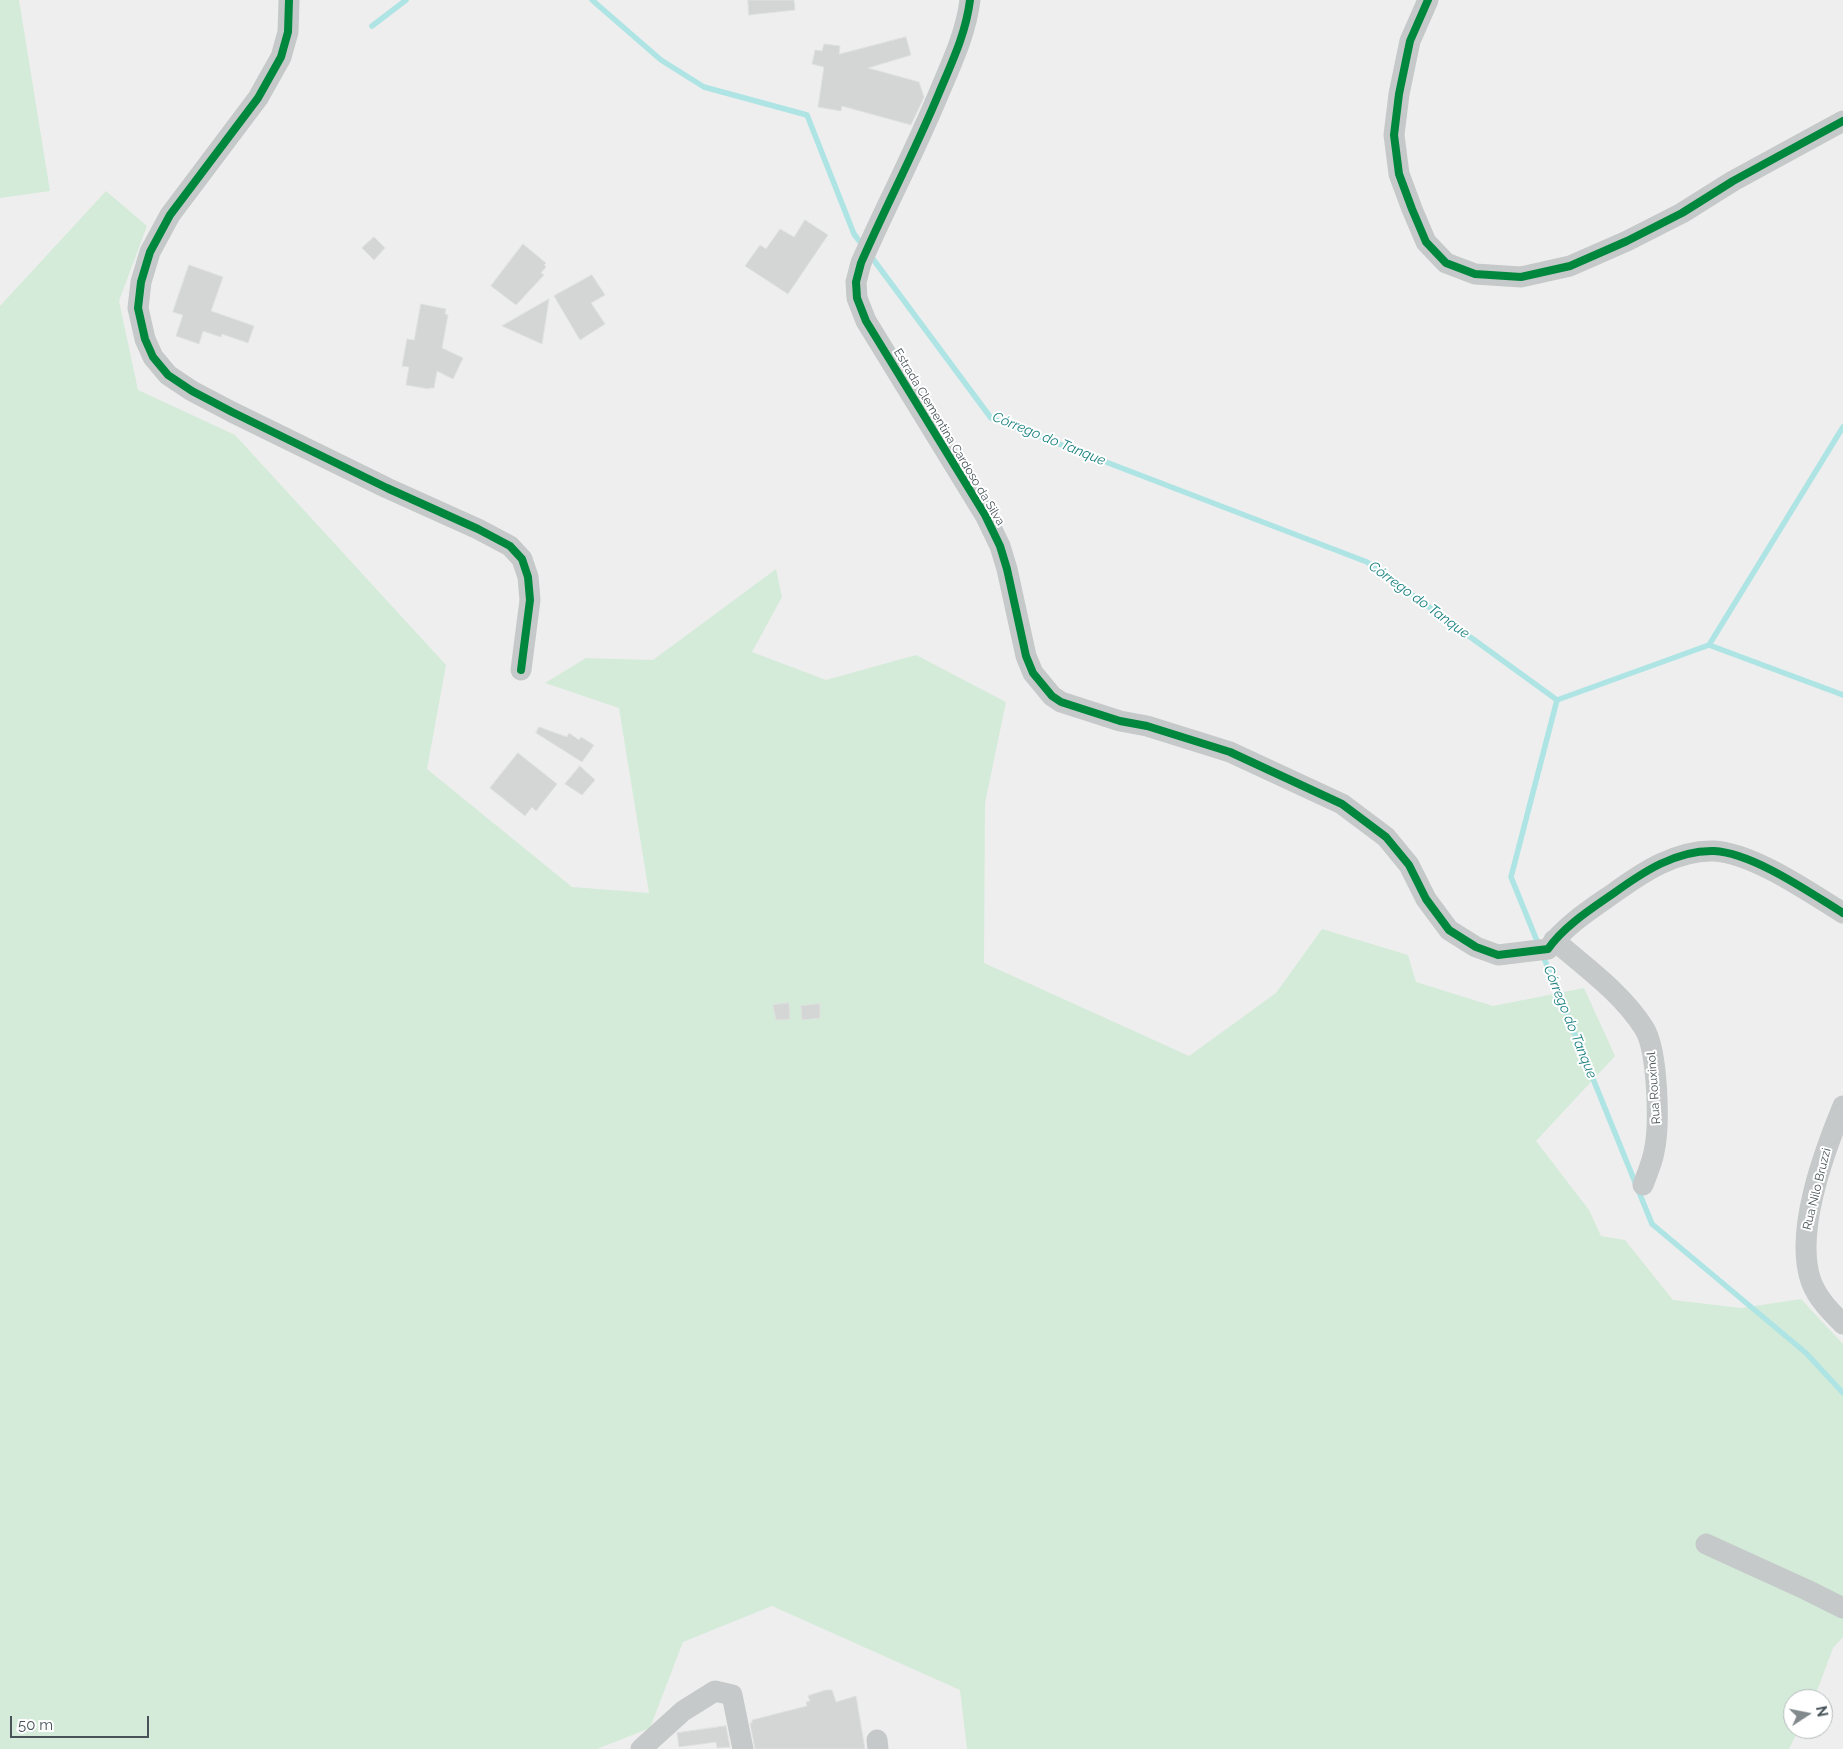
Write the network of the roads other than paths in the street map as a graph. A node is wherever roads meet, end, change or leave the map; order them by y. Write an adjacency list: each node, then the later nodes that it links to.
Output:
1 (289, 0): 5 (street)
2 (970, 0): 7 (street, Estrada Clementina Cardoso da Silva)
3 (1428, 0): 4 (street)
4 (1843, 121)
5 (521, 670)
6 (1843, 913): 7 (street)
7 (1551, 944): 9 (street, Rua Rouxinol)
8 (1843, 1106): 10 (street, Rua Nilo Bruzzi)
9 (1643, 1184)
10 (1843, 1324)
11 (1706, 1544): 12 (street)
12 (1843, 1608)
13 (742, 1744): 14 (street)
14 (641, 1749)

